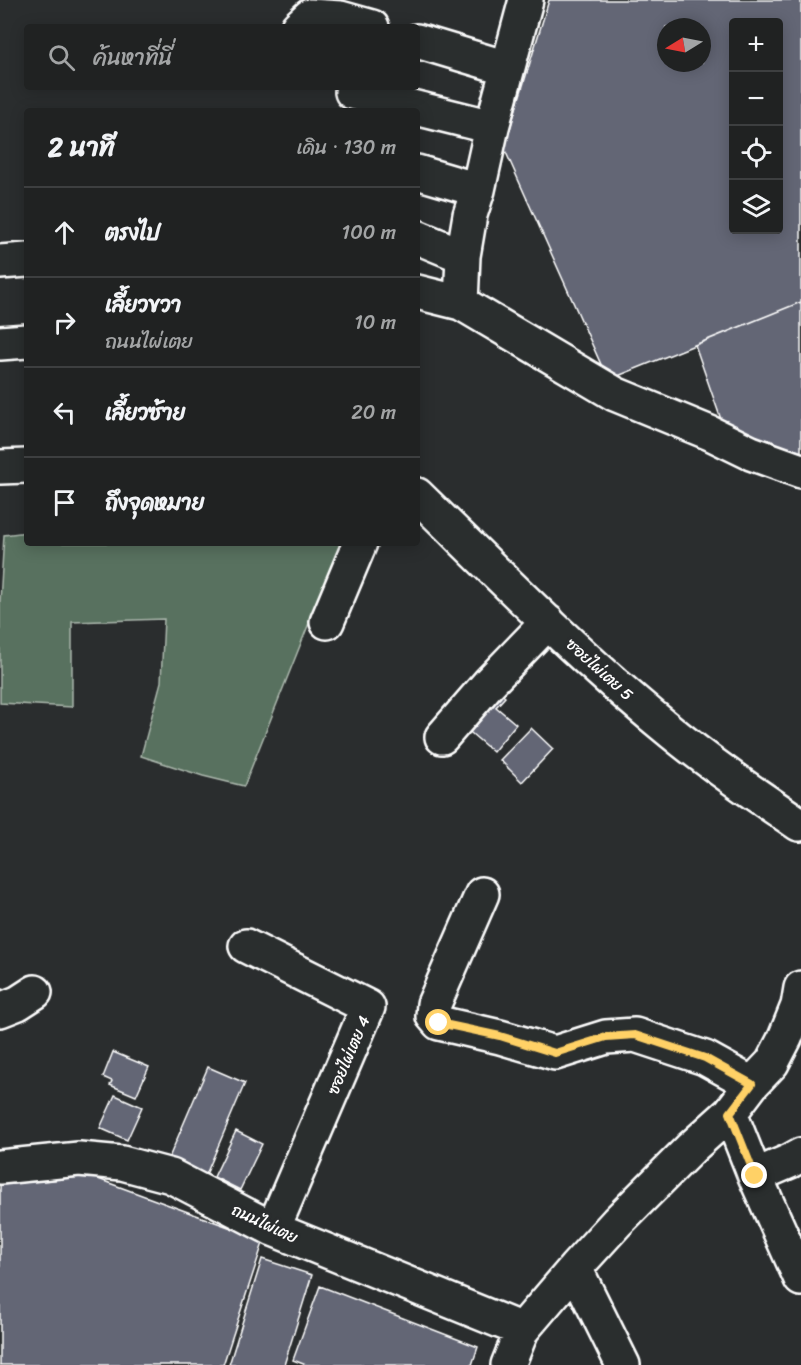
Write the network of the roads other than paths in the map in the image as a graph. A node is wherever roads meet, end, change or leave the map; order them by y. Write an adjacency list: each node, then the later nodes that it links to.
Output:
1 (526, 0): 5 (street)
2 (301, 24): 3 (street)
3 (361, 24)
4 (420, 42): 5 (street)
5 (507, 68): 9 (street)
6 (343, 97): 7 (street)
7 (398, 108)
8 (420, 113): 9 (street)
9 (492, 127): 11 (street)
10 (420, 173): 11 (street)
11 (478, 190): 13 (street)
12 (420, 238): 13 (street)
13 (463, 256): 17 (street)
14 (24, 260): 15 (street)
15 (0, 262)
16 (420, 293): 17 (street)
17 (461, 303): 22 (street)
18 (24, 341): 19 (street)
19 (0, 343)
20 (24, 466): 21 (street)
21 (0, 467)
22 (801, 471)
23 (420, 498): 26 (street, ซอยไผ่เตย 5)
24 (359, 546): 25 (street)
25 (327, 622)
26 (548, 622): 27 (street); 28 (street, ซอยไผ่เตย 5)
27 (442, 737)
28 (801, 831)
29 (482, 894): 34 (street)
30 (246, 946): 39 (street, ซอยไผ่เตย 4)
31 (801, 988): 34 (street)
32 (35, 992): 33 (street)
33 (0, 1010)
34 (752, 1084): 35 (street)
35 (730, 1113): 38 (street); 40 (street)
36 (801, 1155): 38 (street)
37 (0, 1167): 39 (street, ถนนไผ่เตย)
38 (755, 1176): 41 (street)
39 (273, 1228): 42 (street, ถนนไผ่เตย)
40 (575, 1268): 42 (street); 44 (street)
41 (801, 1279)
42 (522, 1329): 43 (street)
43 (508, 1365)
44 (623, 1365)

